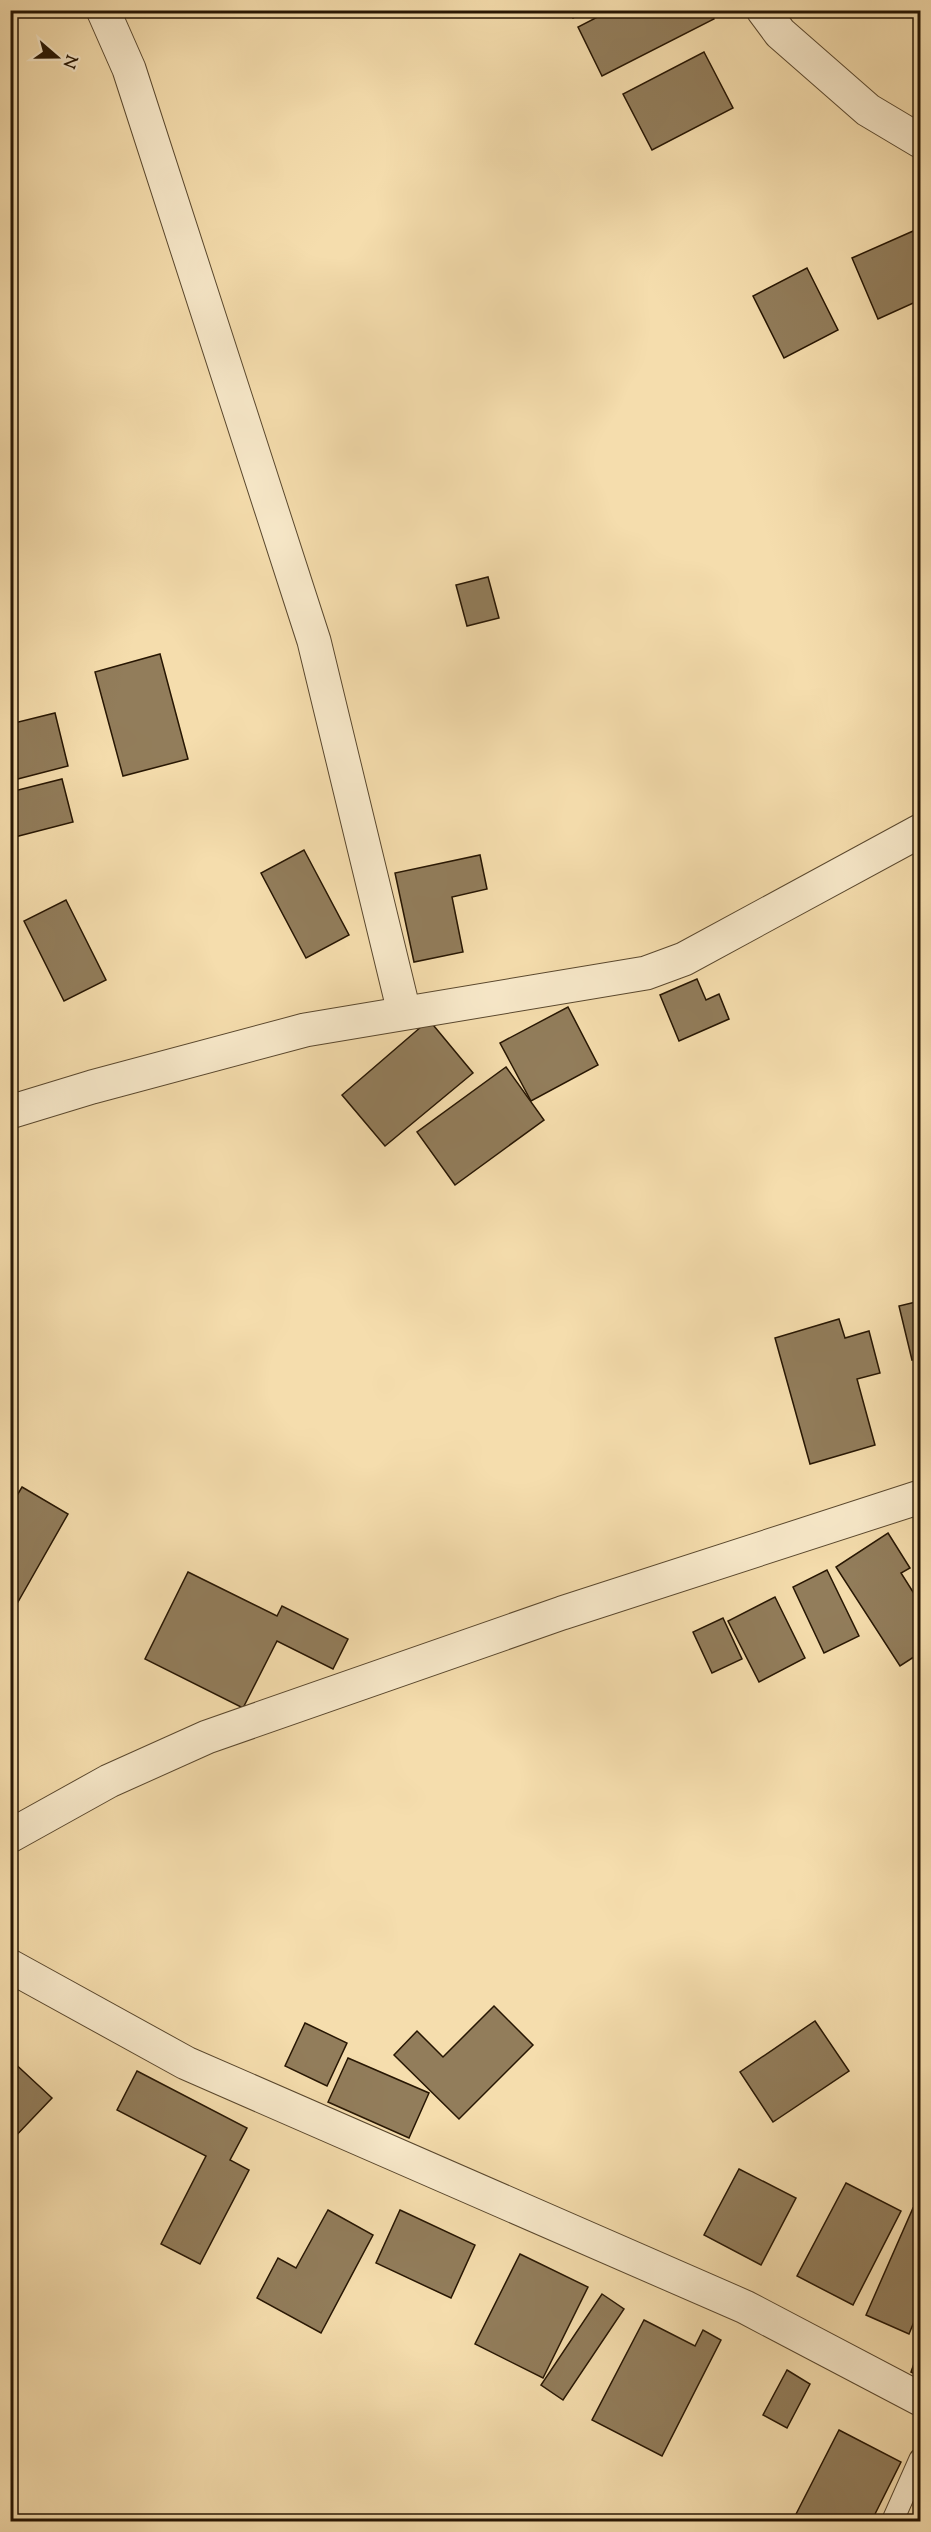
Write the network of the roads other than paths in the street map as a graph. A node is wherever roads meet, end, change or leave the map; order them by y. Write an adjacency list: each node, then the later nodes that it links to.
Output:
1 (103, 10): 5 (street)
2 (763, 10): 3 (street)
3 (921, 141)
4 (921, 831): 5 (street)
5 (404, 1012): 6 (street)
6 (10, 1112)
7 (921, 1497): 8 (street)
8 (10, 1836)
9 (10, 1966): 10 (street)
10 (921, 2399)
11 (921, 2459): 12 (lane)
12 (892, 2522)

